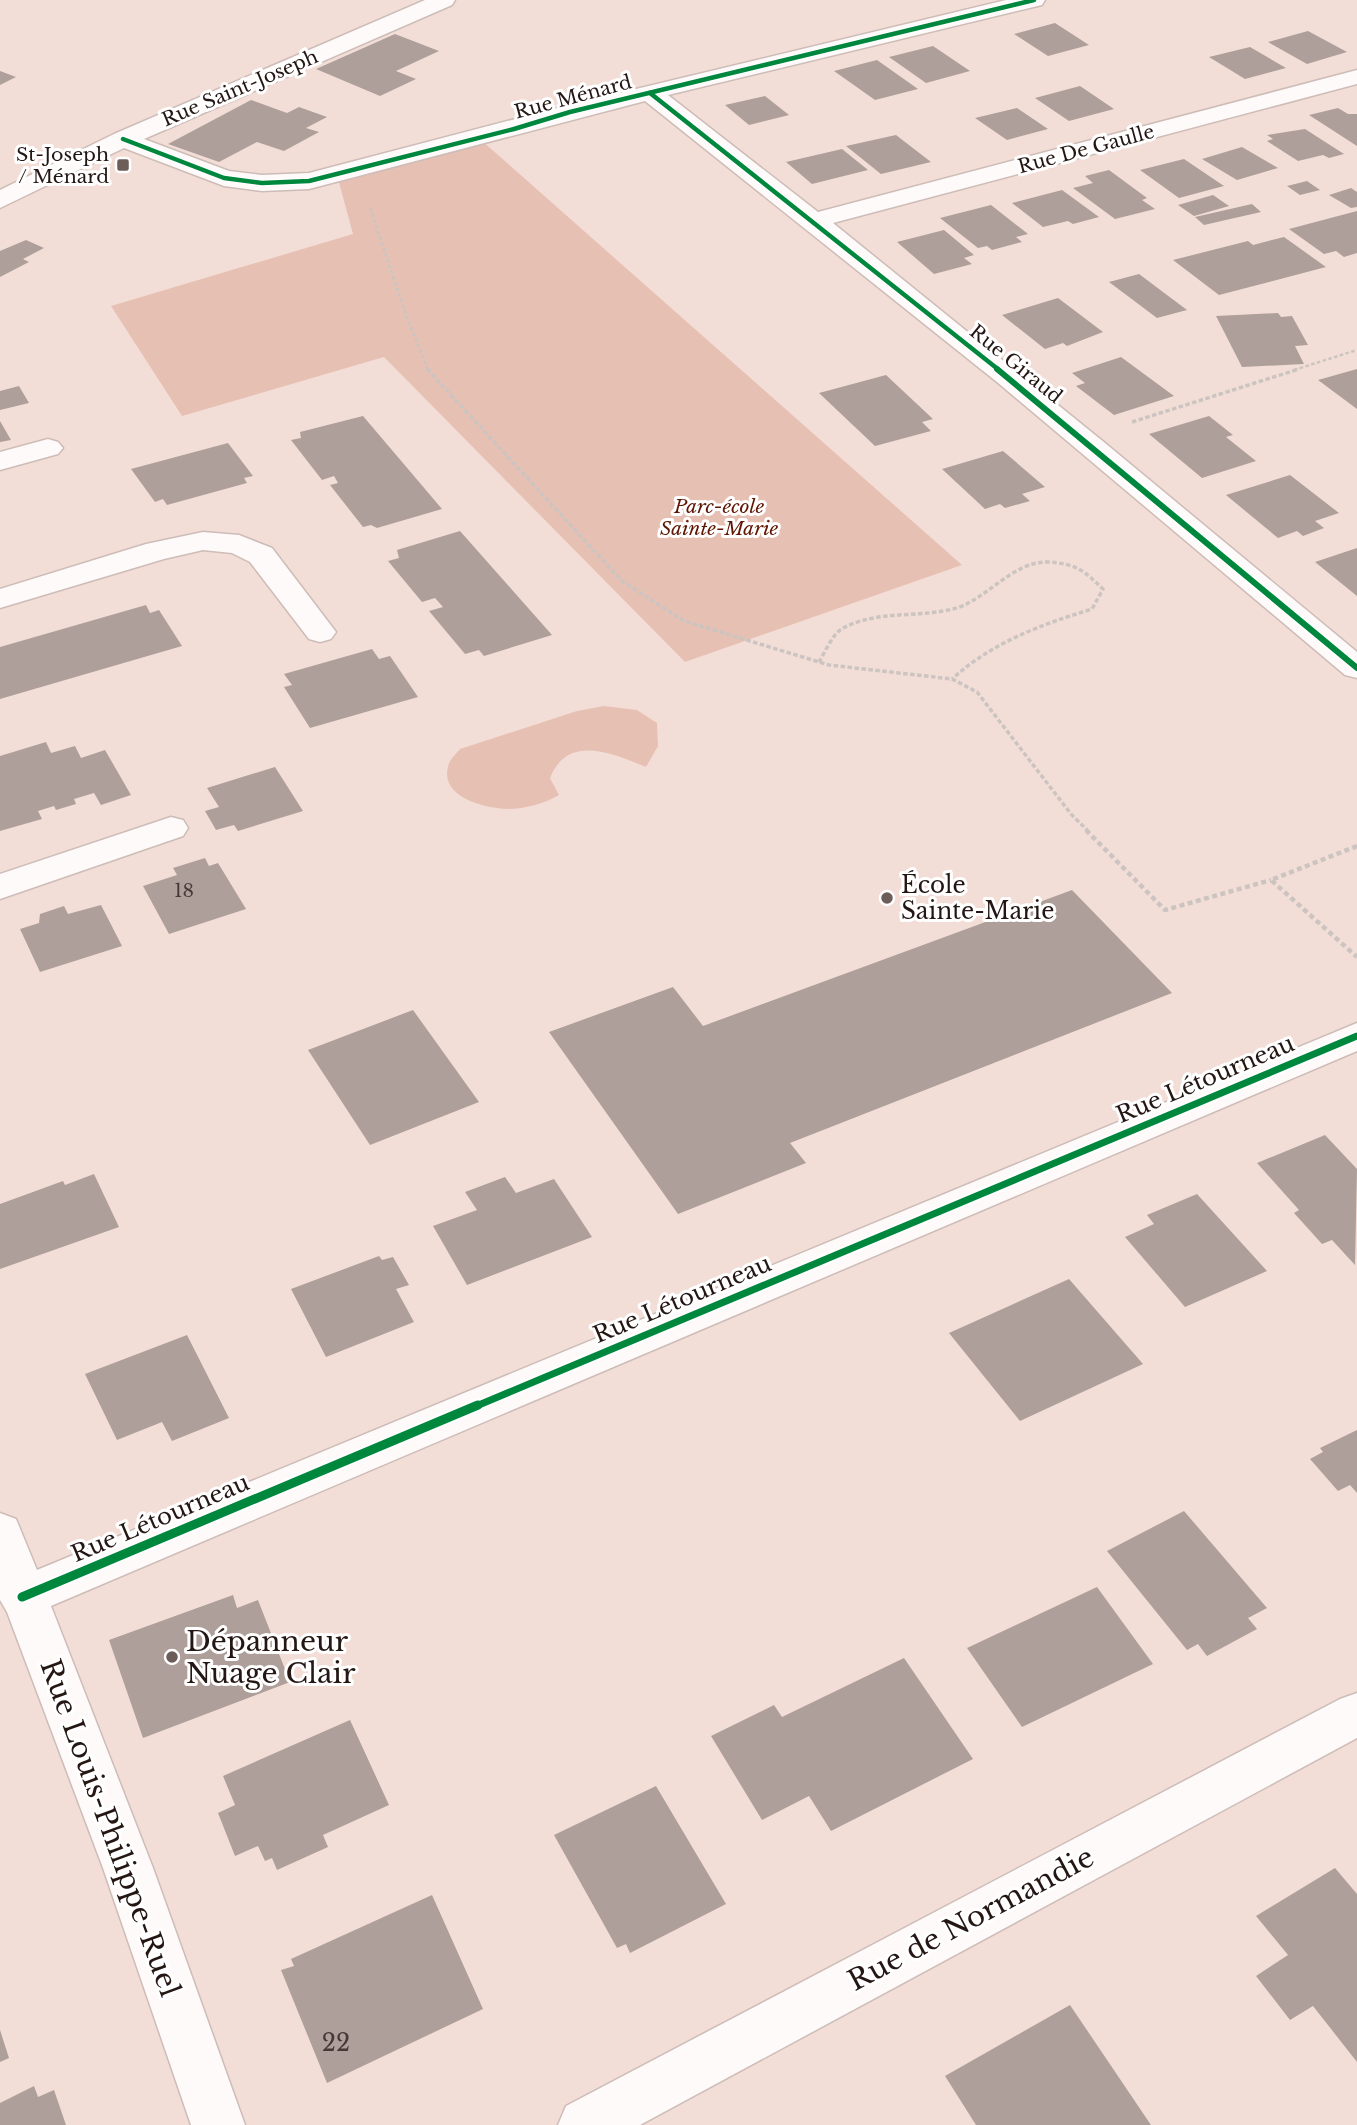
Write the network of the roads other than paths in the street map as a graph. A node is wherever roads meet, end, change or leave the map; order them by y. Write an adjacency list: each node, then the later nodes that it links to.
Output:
1 (444, 0): 5 (street, Rue Saint-Joseph)
2 (1021, 1): 4 (street, Rue Ménard)
3 (1357, 77): 7 (street, Rue De Gaulle)
4 (650, 93): 5 (street, Rue Ménard); 7 (street, Rue Giraud)
5 (123, 139): 6 (street, Rue Saint-Joseph)
6 (0, 200)
7 (816, 220): 12 (street, Rue Giraud)
8 (48, 448): 9 (street)
9 (0, 461)
10 (0, 599): 11 (street)
11 (320, 632)
12 (1357, 668)
13 (171, 828): 14 (street)
14 (0, 887)
15 (1357, 1036): 17 (street, Rue Létourneau)
16 (0, 1532): 17 (street, Rue Louis-Philippe-Ruel)
17 (22, 1597): 19 (street, Rue Louis-Philippe-Ruel)
18 (1357, 1714): 20 (street, Rue de Normandie)
19 (218, 2125)
20 (585, 2125)

